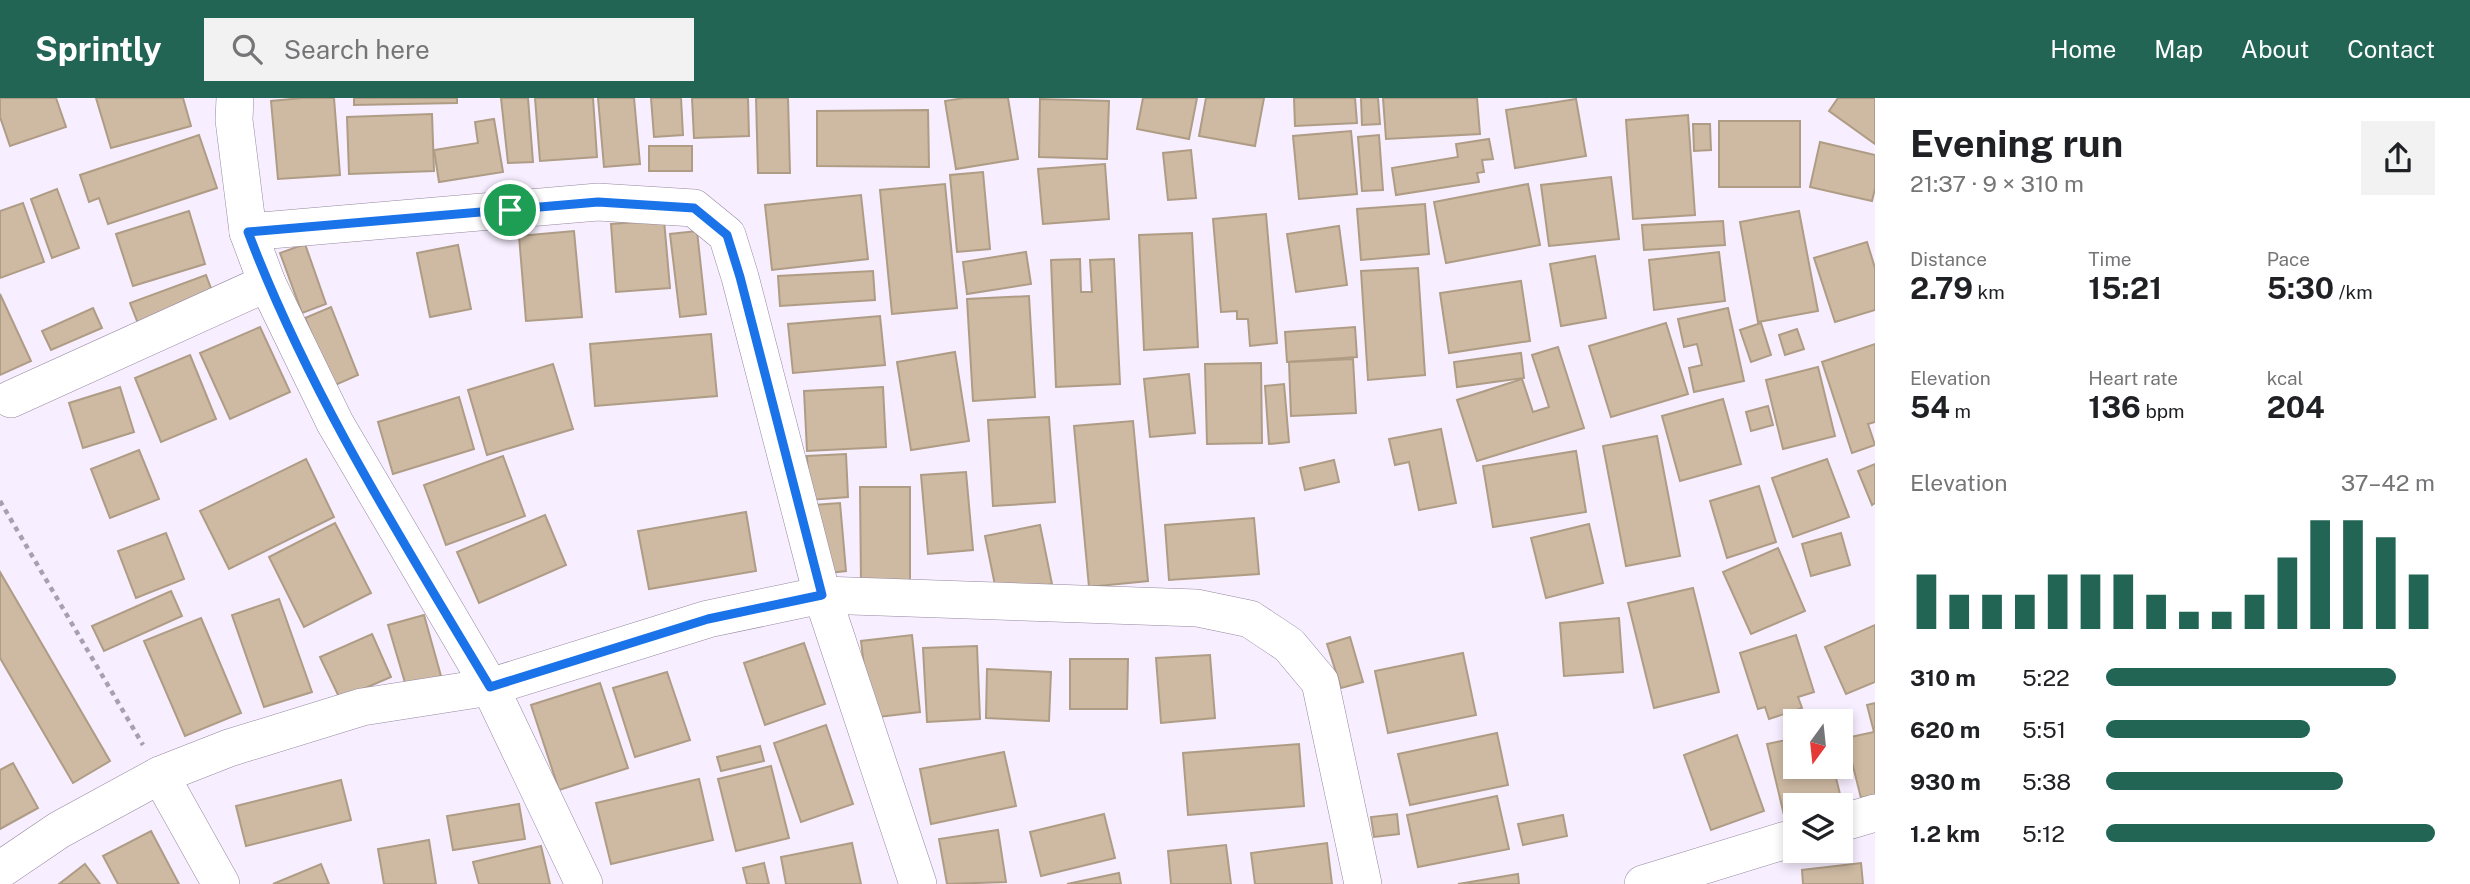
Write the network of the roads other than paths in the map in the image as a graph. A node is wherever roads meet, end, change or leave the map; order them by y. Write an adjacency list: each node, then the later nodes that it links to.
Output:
1 (235, 98): 2 (street)
2 (248, 232): 3 (street); 5 (street)
3 (267, 283): 4 (street); 6 (street)
4 (11, 399)
5 (822, 595): 6 (street); 14 (street); 15 (street)
6 (490, 687): 7 (street); 13 (street)
7 (160, 775): 11 (street); 12 (street)
8 (1875, 813): 9 (street)
9 (1853, 819)
10 (1783, 840): 16 (street)
11 (0, 870)
12 (221, 884)
13 (584, 884)
14 (918, 884)
15 (1363, 884)
16 (1643, 884)

